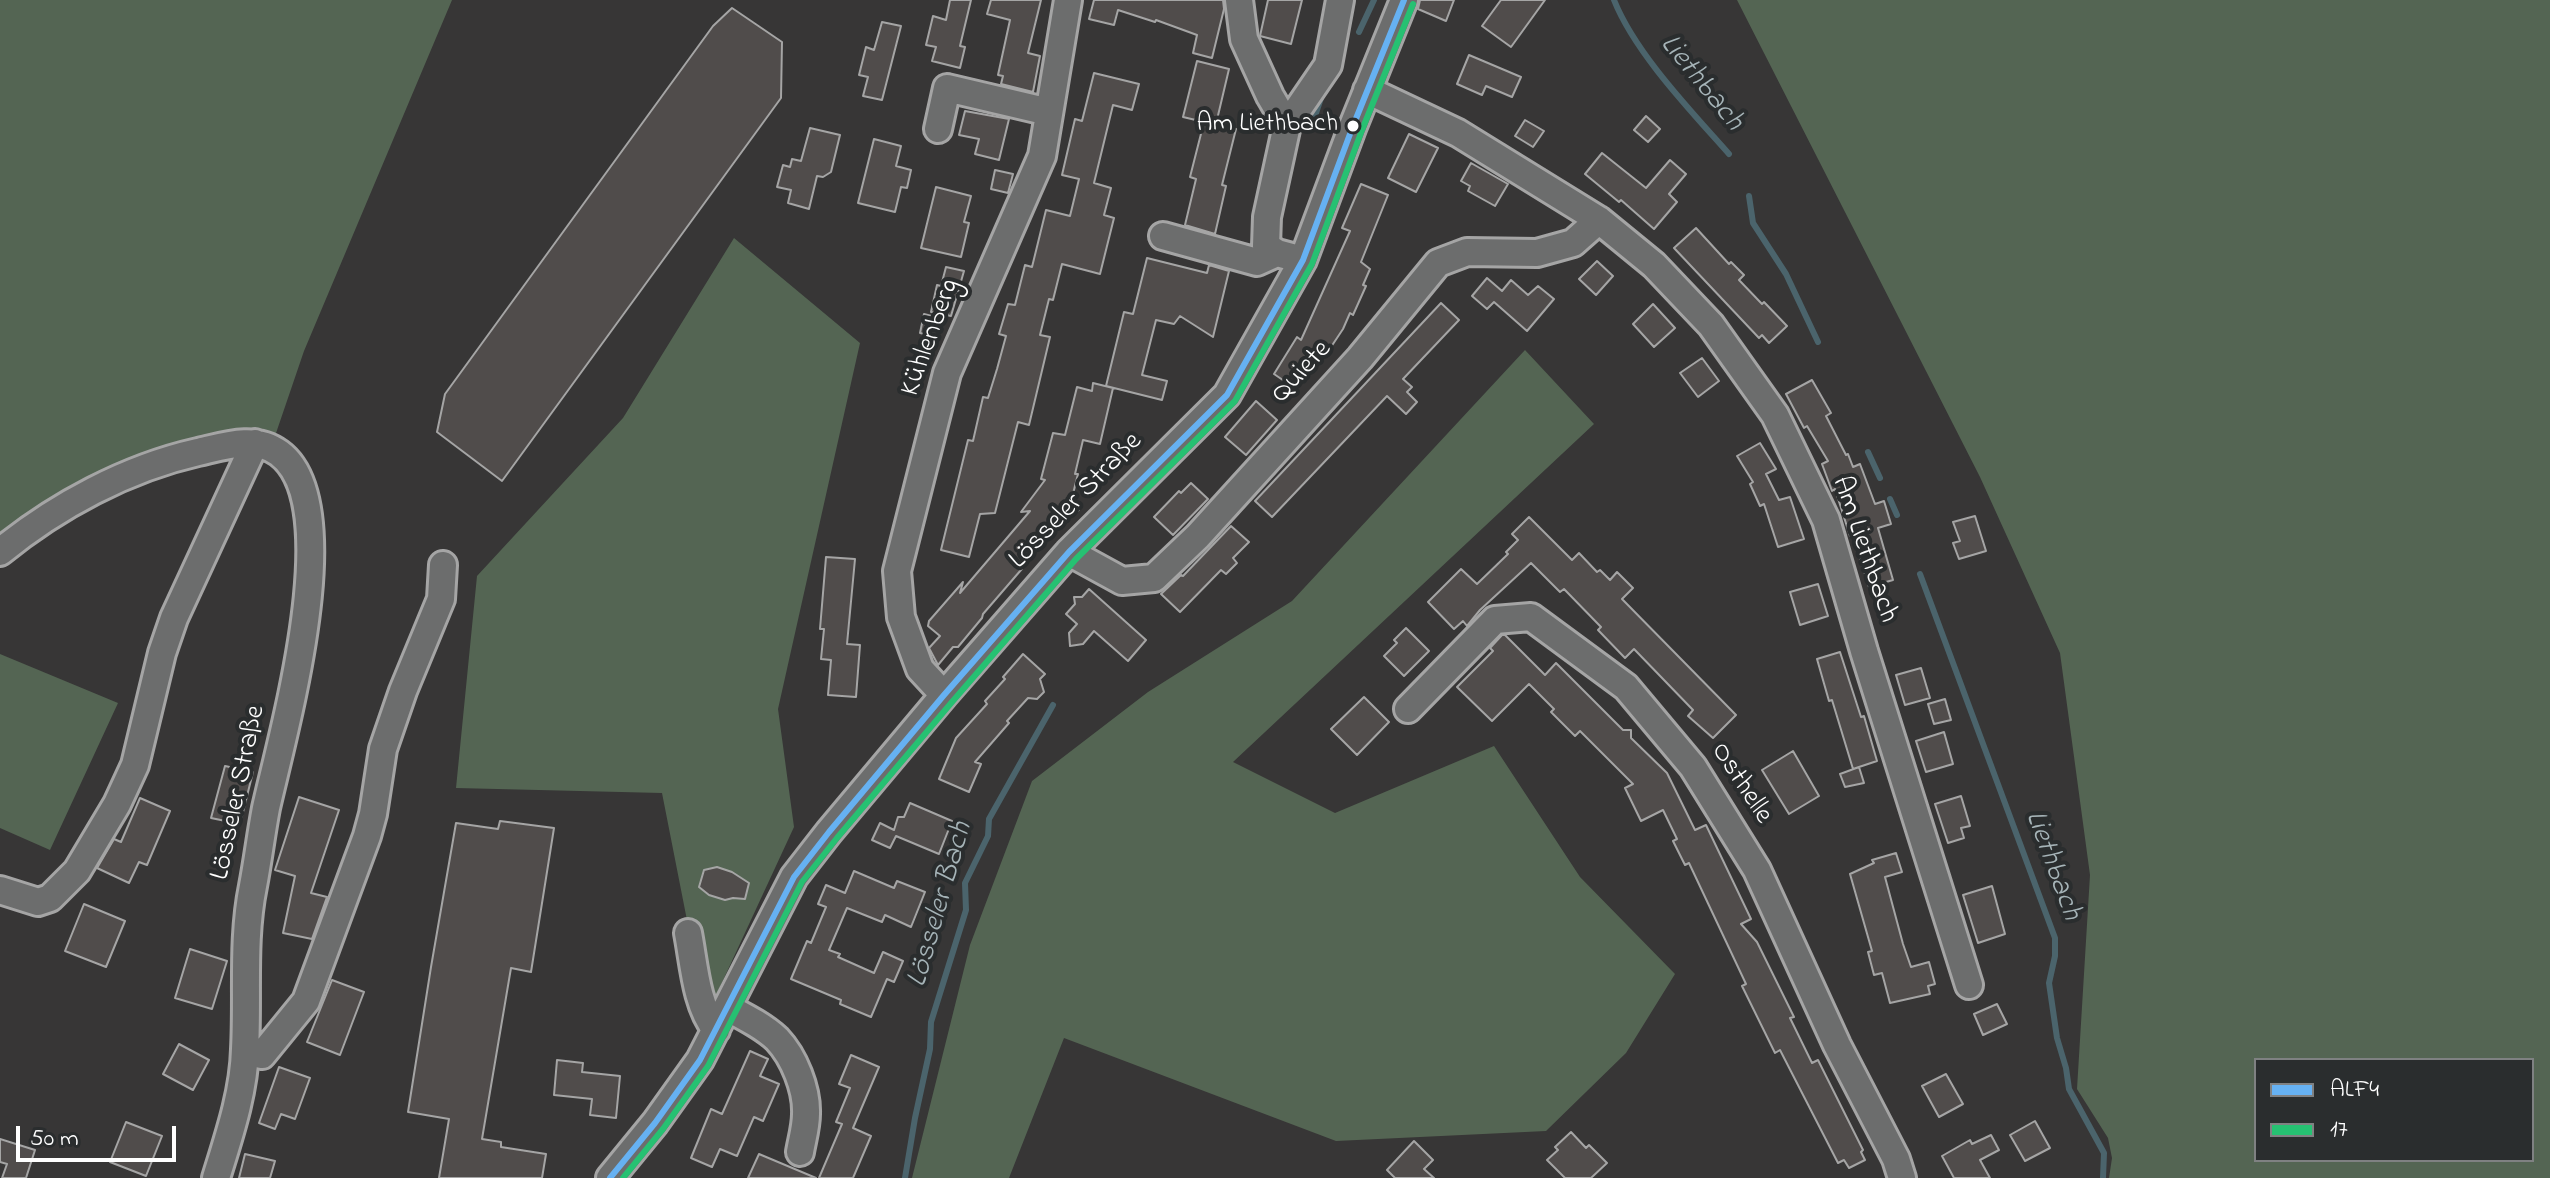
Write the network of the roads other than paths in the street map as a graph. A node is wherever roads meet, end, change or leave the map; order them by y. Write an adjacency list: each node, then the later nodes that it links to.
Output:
1 (1068, 0): 6 (street, Kühlenberg)
2 (1239, 0): 7 (street)
3 (1340, 0): 7 (street)
4 (1404, 0): 5 (street, Lösseler Straße)
5 (1367, 90): 9 (street, Am Liethbach); 12 (street, Lösseler Straße)
6 (1049, 112): 8 (street); 17 (street, Kühlenberg)
7 (1287, 125): 11 (street)
8 (938, 129)
9 (1599, 220): 15 (street, Quiete); 21 (street, Am Liethbach)
10 (1163, 236): 11 (street)
11 (1277, 253): 12 (street)
12 (1303, 260): 15 (street, Lösseler Straße)
13 (255, 443): 14 (street); 19 (street); 23 (street, Lösseler Straße)
14 (0, 552)
15 (1069, 552): 17 (street, Lösseler Straße)
16 (443, 565): 23 (street)
17 (944, 695): 22 (street, Lösseler Straße)
18 (1408, 709): 27 (street, Osthelle)
19 (0, 890)
20 (688, 933): 22 (street)
21 (1969, 985)
22 (722, 1019): 24 (street); 26 (street, Lösseler Straße)
23 (245, 1051): 25 (street, Lösseler Straße)
24 (800, 1152)
25 (216, 1178)
26 (610, 1178)
27 (1902, 1178)

